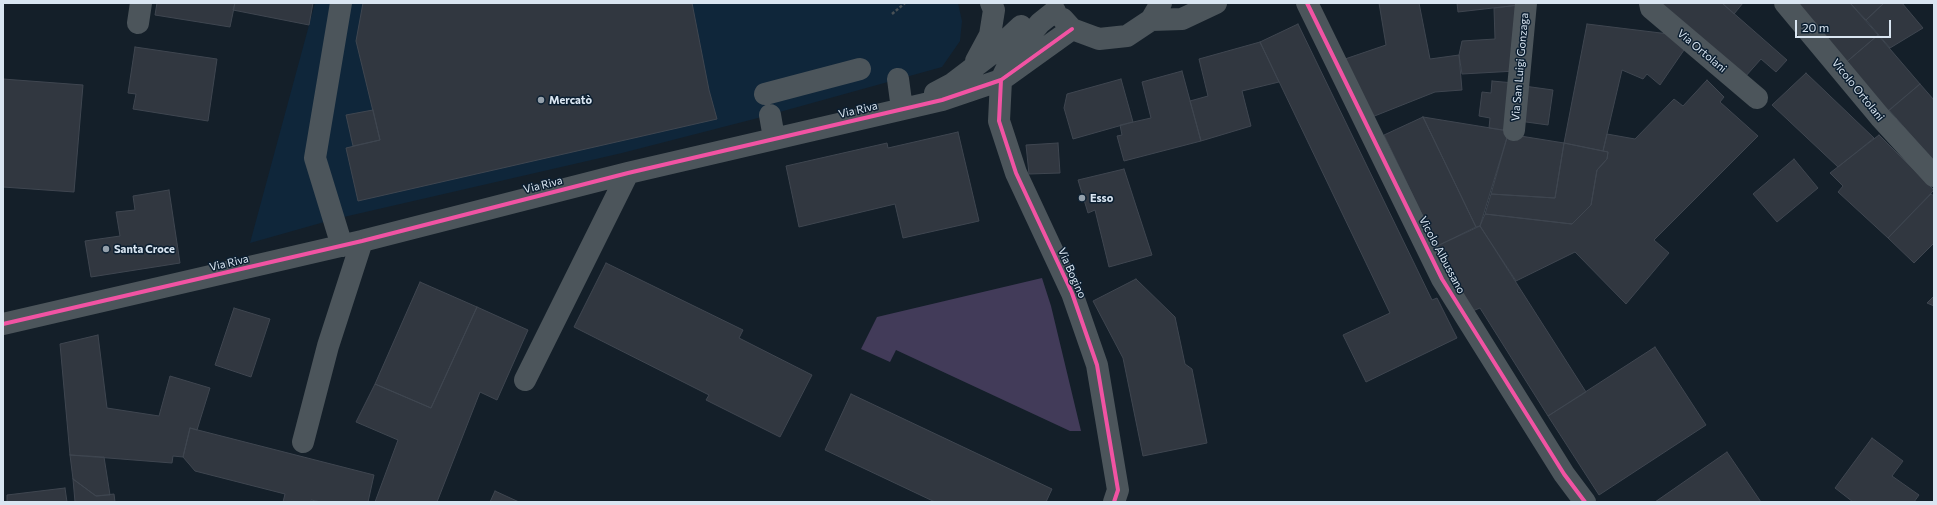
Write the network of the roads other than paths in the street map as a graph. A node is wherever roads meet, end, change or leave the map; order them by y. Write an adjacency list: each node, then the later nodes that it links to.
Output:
1 (341, 3): 23 (street)
2 (991, 3): 12 (street)
3 (1216, 3): 9 (street)
4 (1307, 3): 28 (street, Vicolo Albussano)
5 (1526, 3): 19 (street, Via San Luigi Gonzaga)
6 (1650, 3): 16 (street, Via Ortolani)
7 (1785, 3): 22 (street, Vicolo Ortolani)
8 (1050, 6): 10 (street); 12 (street, Via Riva); 14 (street)
9 (1156, 11): 10 (street)
10 (1072, 29): 14 (street, Via Riva)
11 (860, 69): 15 (street)
12 (971, 70): 17 (street, Via Riva)
13 (898, 79): 17 (street)
14 (1001, 80): 17 (street, Via Riva); 27 (street, Via Bogino)
15 (765, 94)
16 (1757, 98)
17 (902, 109): 20 (street, Via Riva)
18 (770, 115): 20 (street)
19 (1514, 130)
20 (774, 138): 21 (street, Via Riva)
21 (628, 173): 23 (street, Via Riva); 25 (street)
22 (1934, 176)
23 (352, 243): 24 (street, Via Riva); 26 (street)
24 (3, 324)
25 (525, 380)
26 (303, 442)
27 (1119, 498)
28 (1584, 502)

